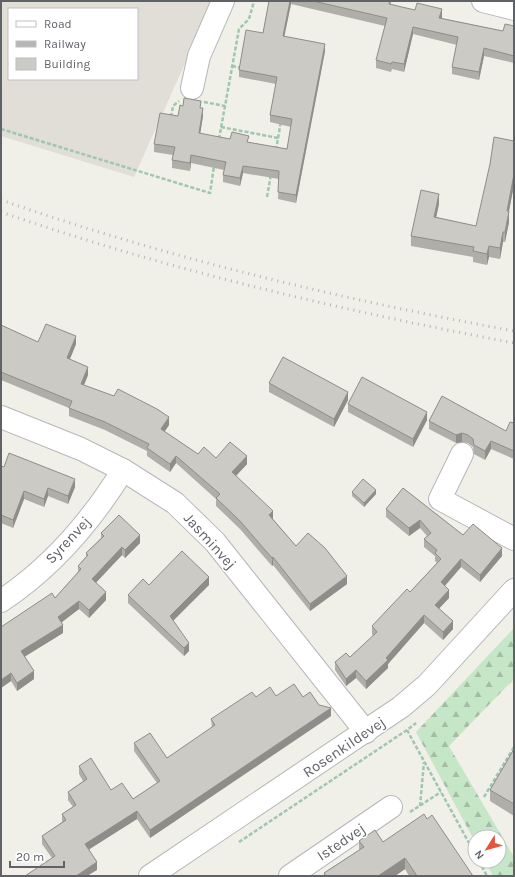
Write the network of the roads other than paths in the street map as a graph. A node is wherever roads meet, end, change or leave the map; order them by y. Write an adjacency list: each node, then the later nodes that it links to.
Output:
1 (223, 1): 4 (street)
2 (483, 1): 3 (street)
3 (514, 9)
4 (193, 96)
5 (1, 416): 7 (street, Jasminvej)
6 (462, 454): 8 (street)
7 (124, 470): 10 (street, Syrenvej); 11 (street, Jasminvej)
8 (514, 538)
9 (514, 590): 11 (street, Rosenkildevej)
10 (1, 601)
11 (366, 732): 13 (street, Rosenkildevej)
12 (391, 807): 14 (street, Istedvej)
13 (150, 876)
14 (290, 876)

